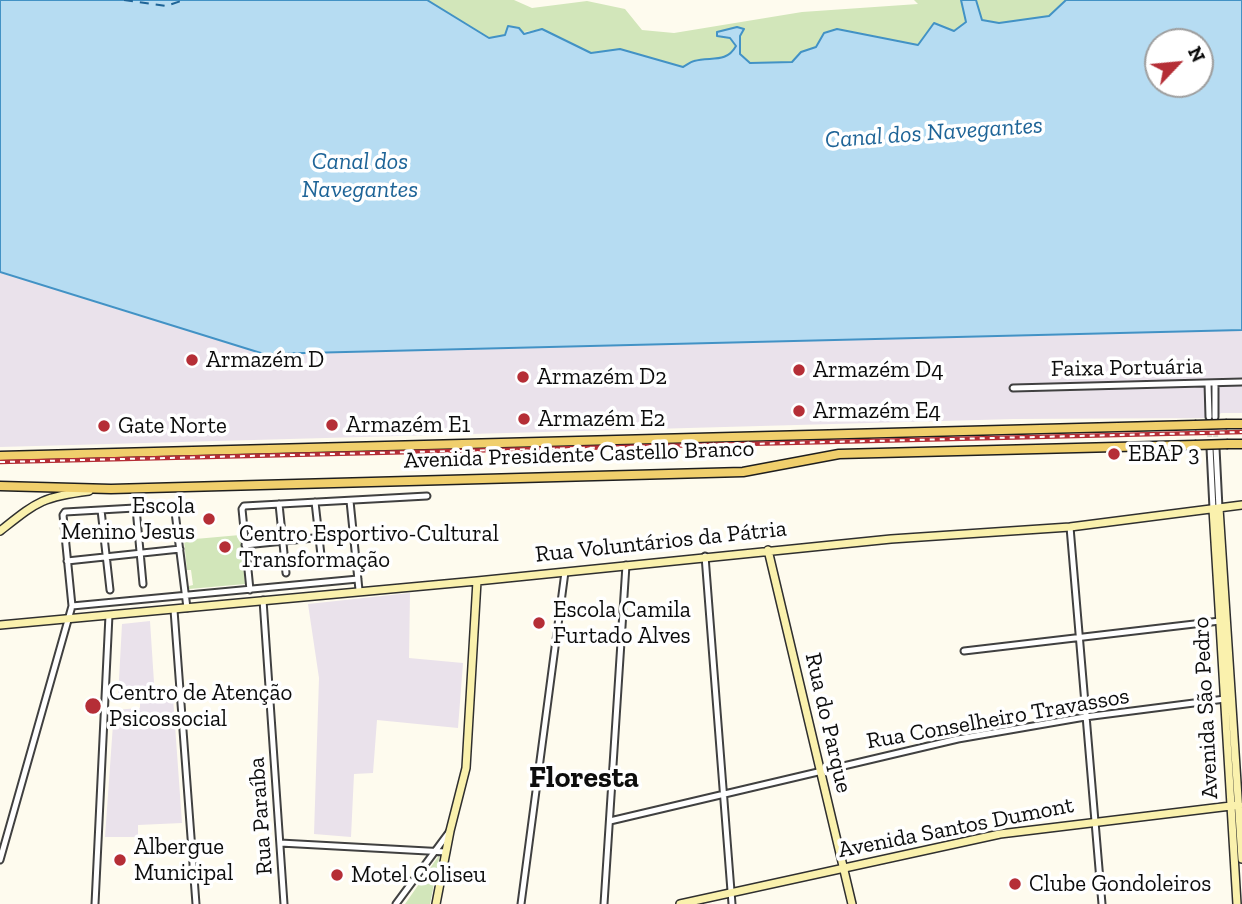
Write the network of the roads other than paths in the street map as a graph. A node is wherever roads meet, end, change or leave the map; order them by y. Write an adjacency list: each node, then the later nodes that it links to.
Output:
1 (1242, 382): 2 (street, Faixa Portuária)
2 (1212, 383): 3 (street, Faixa Portuária); 4 (street)
3 (1013, 388)
4 (1212, 417)
5 (1242, 424): 8 (main road, Avenida Presidente Castello Branco, bridge)
6 (1242, 444): 10 (main road, Avenida Presidente Castello Branco, bridge)
7 (1213, 448): 17 (street)
8 (0, 456)
9 (0, 486): 10 (main road, Avenida Presidente Castello Branco)
10 (111, 489): 20 (street)
11 (427, 496): 12 (street)
12 (349, 501): 13 (street); 21 (street)
13 (315, 502): 14 (street); 22 (street)
14 (279, 504): 23 (street); 24 (street)
15 (1242, 505): 17 (street, Rua Voluntários da Pátria)
16 (136, 508): 18 (street); 25 (street); 27 (street)
17 (1216, 508): 19 (street, Rua Voluntários da Pátria); 48 (street, Avenida São Pedro); 52 (street, Avenida São Pedro)
18 (101, 510): 29 (street); 30 (street)
19 (1070, 527): 26 (street, Rua Voluntários da Pátria); 50 (street)
20 (0, 531)
21 (353, 534): 22 (street); 35 (street)
22 (319, 538): 23 (street); 31 (street)
23 (282, 542): 24 (street); 34 (street)
24 (245, 545): 39 (street)
25 (180, 549): 27 (street); 41 (street)
26 (768, 551): 28 (street, Rua Voluntários da Pátria); 54 (street, Rua do Parque)
27 (139, 553): 29 (street); 37 (street)
28 (705, 556): 32 (street, Rua Voluntários da Pátria); 55 (street)
29 (106, 557): 30 (street); 38 (street)
30 (67, 561): 43 (street)
31 (322, 564)
32 (626, 565): 33 (street, Rua Voluntários da Pátria); 58 (street)
33 (565, 572): 36 (street, Rua Voluntários da Pátria); 73 (street)
34 (286, 573)
35 (358, 579): 39 (street); 40 (street)
36 (477, 581): 40 (street, Rua Voluntários da Pátria); 60 (street)
37 (143, 584)
38 (110, 590)
39 (250, 590): 41 (street)
40 (359, 590): 42 (street, Rua Voluntários da Pátria)
41 (185, 595): 43 (street); 44 (street)
42 (263, 600): 44 (street, Rua Voluntários da Pátria); 61 (street, Rua Paraíba)
43 (72, 606): 47 (street)
44 (187, 608): 45 (street, Rua Voluntários da Pátria)
45 (174, 610): 46 (street, Rua Voluntários da Pátria); 69 (street)
46 (109, 615): 47 (street, Rua Voluntários da Pátria); 68 (street)
47 (66, 620): 49 (street, Rua Voluntários da Pátria); 65 (street)
48 (1220, 621): 50 (street); 52 (street, Avenida São Pedro)
49 (0, 625)
50 (1079, 638): 51 (street); 53 (street)
51 (964, 651)
52 (1228, 699): 53 (street, Rua Conselheiro Travassos); 56 (street, Avenida São Pedro); 57 (street, Avenida São Pedro)
53 (1086, 717): 54 (street, Rua Conselheiro Travassos); 59 (street)
54 (820, 771): 55 (street, Rua Conselheiro Travassos); 66 (street, Rua do Parque)
55 (723, 793): 58 (street, Rua Conselheiro Travassos); 67 (street)
56 (1240, 793): 57 (street, Avenida São Pedro)
57 (1237, 805): 59 (street, Avenida Santos Dumont); 64 (street, Avenida São Pedro); 79 (street, Avenida São Pedro)
58 (610, 821): 74 (street)
59 (1094, 821): 66 (street, Avenida Santos Dumont); 78 (street)
60 (450, 831): 62 (street); 63 (street)
61 (280, 842): 62 (street); 70 (street, Rua Paraíba)
62 (434, 851): 63 (street); 71 (street)
63 (446, 852): 72 (street)
64 (1242, 859)
65 (0, 860)
66 (843, 868): 67 (street, Avenida Santos Dumont); 77 (street, Rua do Parque)
67 (730, 894): 75 (street, Avenida Santos Dumont); 76 (street)
68 (95, 904)
69 (197, 904)
70 (284, 904)
71 (397, 904)
72 (436, 904)
73 (521, 904)
74 (604, 904)
75 (680, 904)
76 (732, 904)
77 (852, 904)
78 (1101, 904)
79 (1237, 904)

